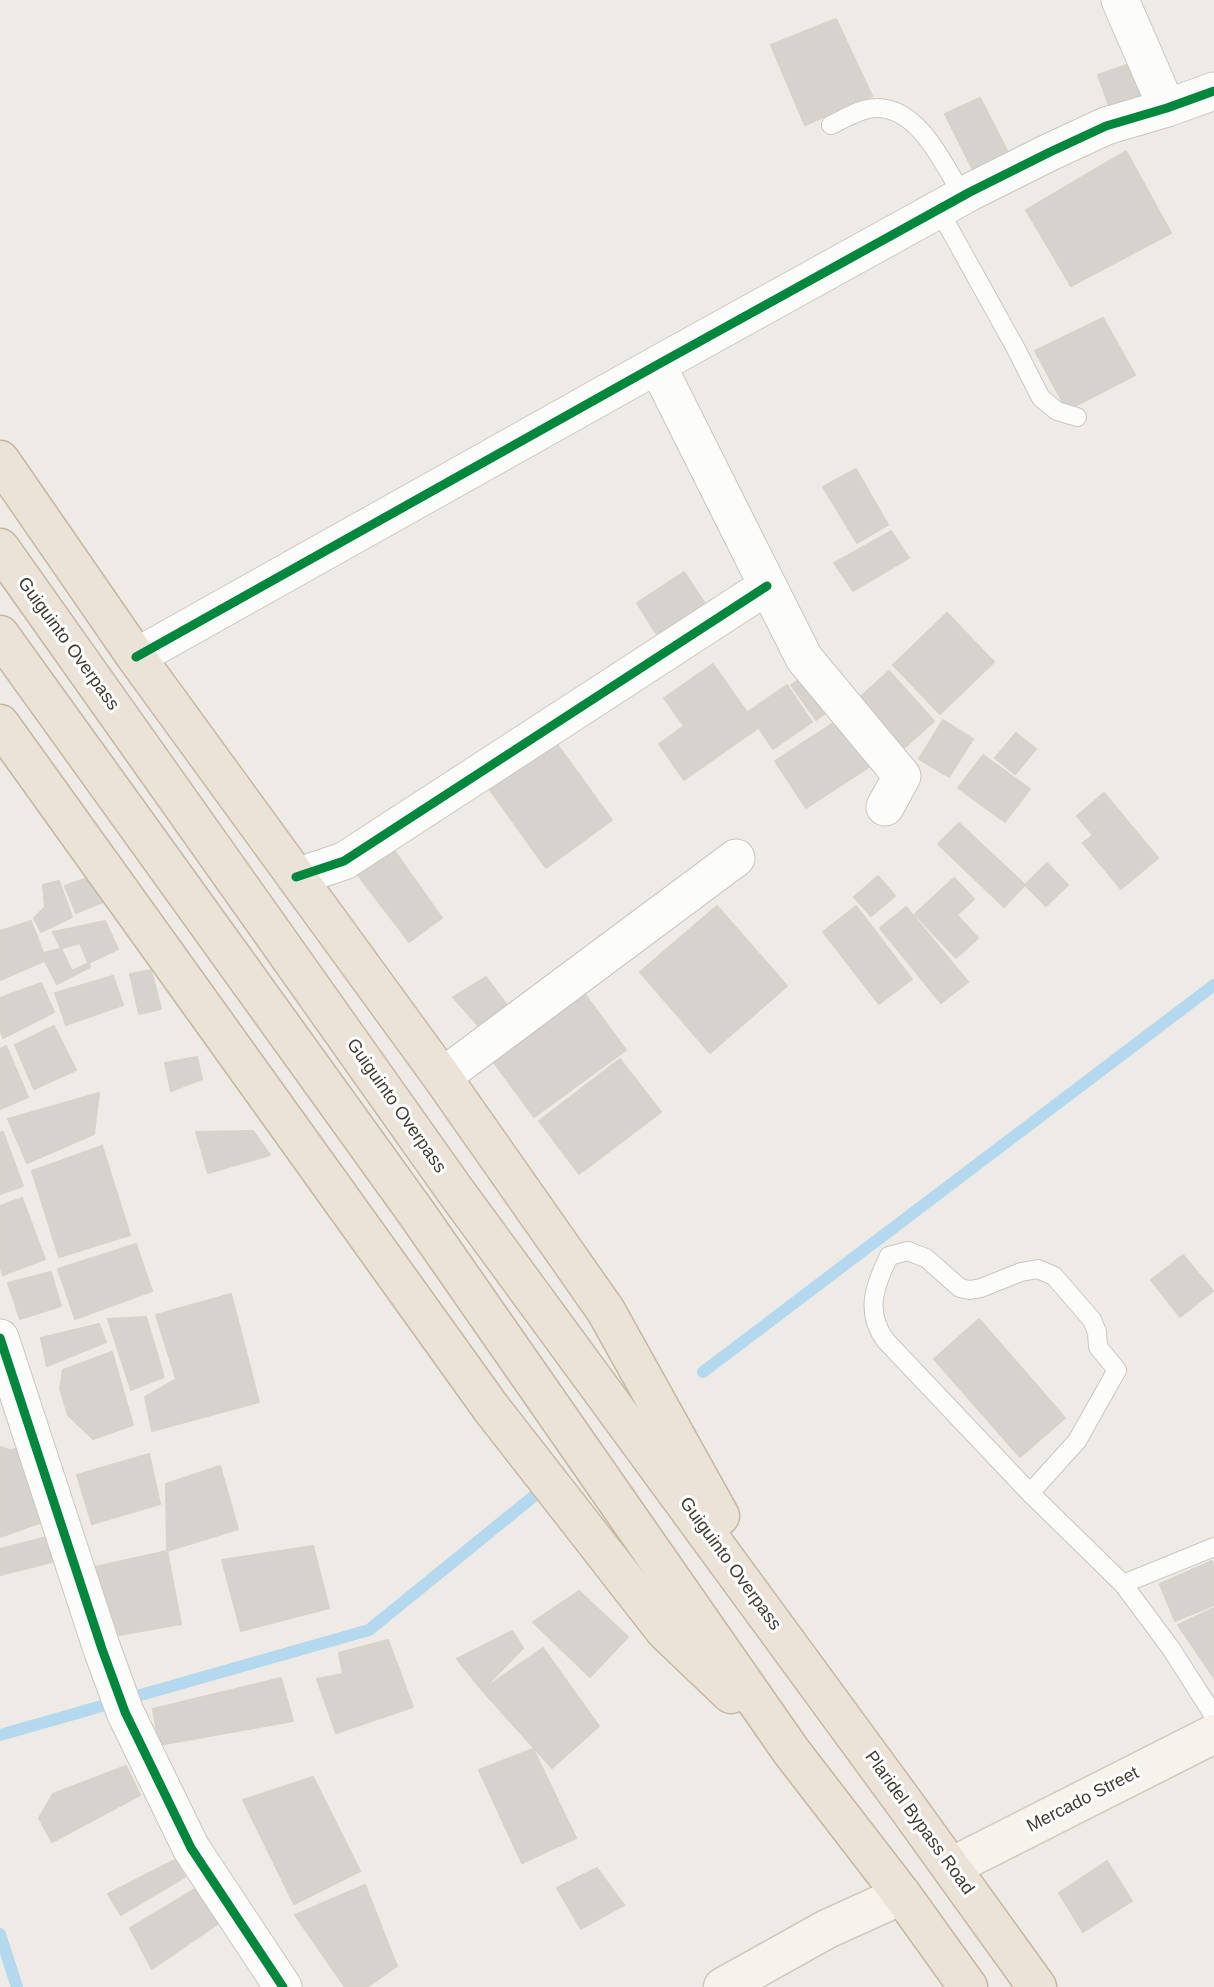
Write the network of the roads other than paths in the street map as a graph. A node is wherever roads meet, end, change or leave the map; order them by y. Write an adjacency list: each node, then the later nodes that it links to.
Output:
1 (1120, 0): 3 (street)
2 (1214, 90): 3 (street)
3 (1167, 108): 5 (street)
4 (831, 125): 5 (lane)
5 (951, 203): 6 (street); 7 (lane)
6 (657, 365): 10 (street); 12 (street)
7 (1077, 417)
8 (0, 460): 12 (highway)
9 (0, 548): 22 (highway, Guiguinto Overpass)
10 (767, 586): 14 (street); 16 (street)
11 (0, 635): 25 (highway)
12 (136, 657): 16 (highway)
13 (2, 729): 25 (highway)
14 (885, 807)
15 (736, 858): 17 (street)
16 (296, 877): 17 (highway)
17 (442, 1077): 22 (highway)
18 (0, 1338): 28 (street)
19 (1030, 1493): 19 (lane); 21 (lane)
20 (1214, 1547): 21 (lane)
21 (1123, 1584): 23 (lane)
22 (800, 1659): 26 (highway, Plaridel Bypass Road)
23 (1214, 1716)
24 (1214, 1734): 26 (street, Mercado Street)
25 (791, 1751): 27 (highway)
26 (951, 1867): 31 (highway, Plaridel Bypass Road)
27 (902, 1895): 29 (street); 30 (highway)
28 (283, 1987)
29 (723, 1987)
30 (968, 1987)
31 (1037, 1987)

